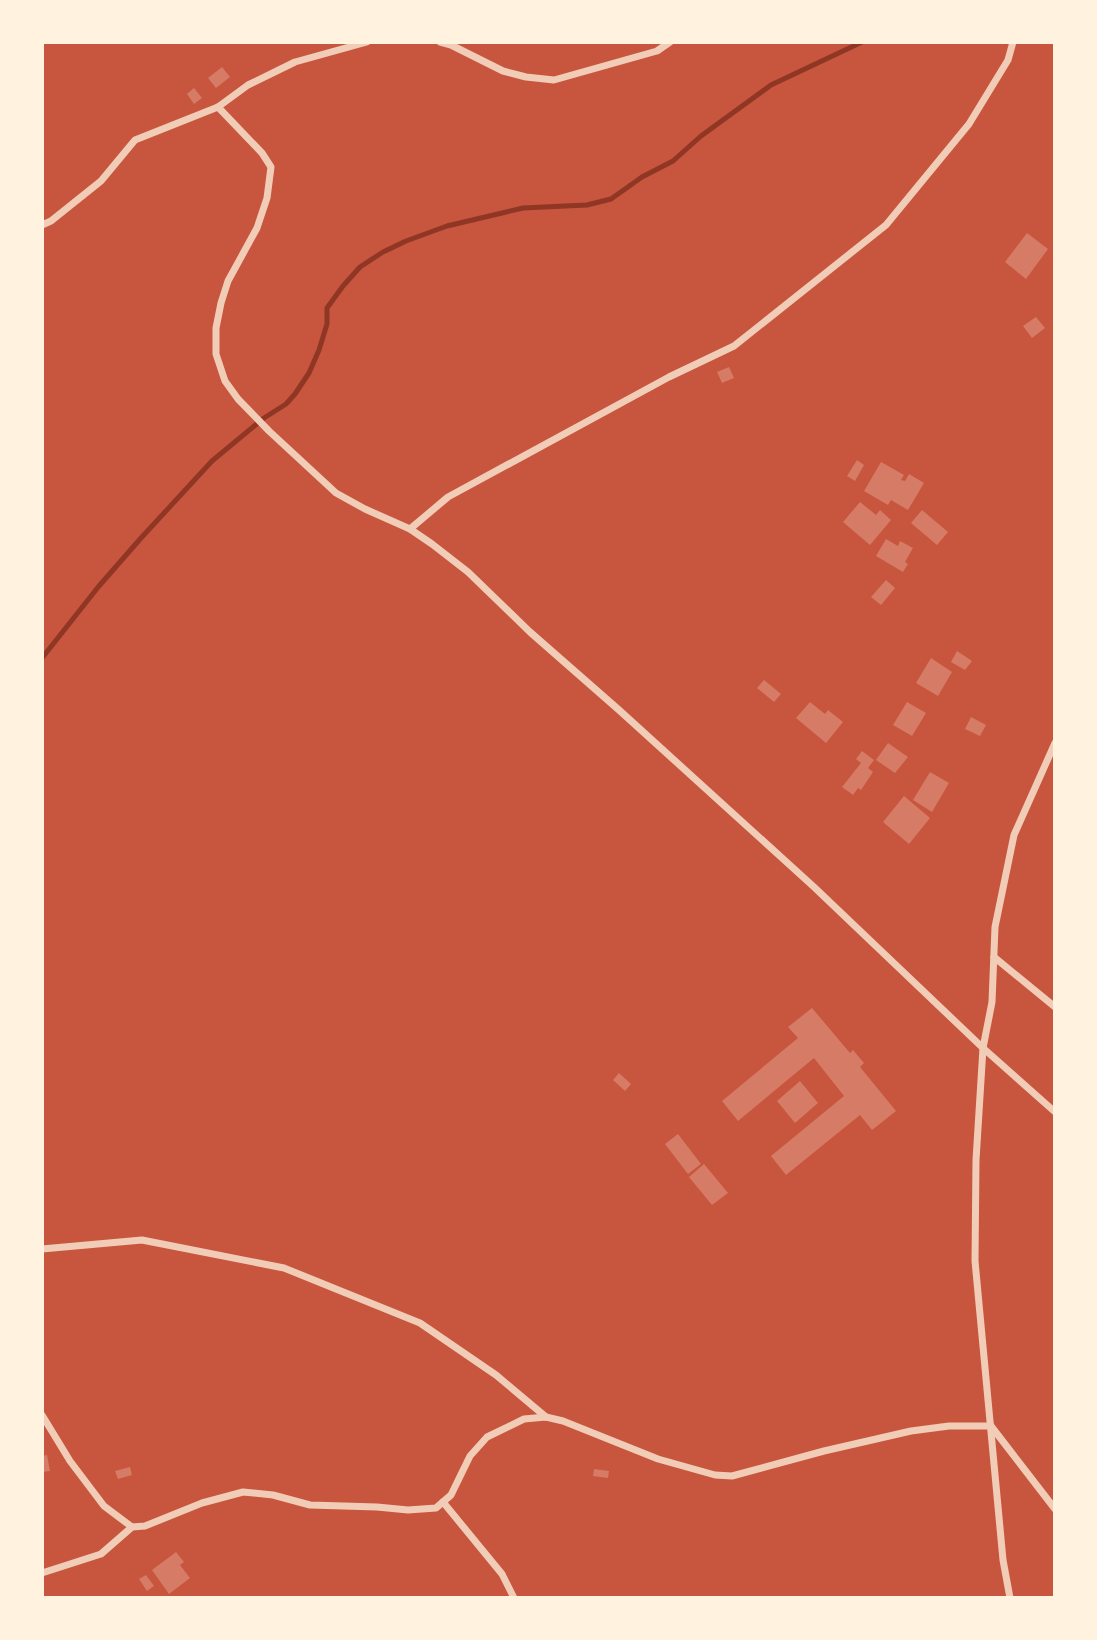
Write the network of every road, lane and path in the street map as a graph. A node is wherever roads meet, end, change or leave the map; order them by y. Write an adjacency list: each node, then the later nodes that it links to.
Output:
1 (367, 42): 5 (street)
2 (440, 42): 3 (street)
3 (670, 42)
4 (1013, 42): 7 (street)
5 (218, 107): 6 (street); 7 (street)
6 (42, 225)
7 (410, 529): 11 (street)
8 (1055, 743): 9 (street)
9 (994, 957): 10 (street); 11 (street)
10 (1055, 1007)
11 (983, 1048): 12 (street); 16 (street)
12 (1055, 1112)
13 (42, 1249): 15 (street)
14 (42, 1415): 19 (street)
15 (546, 1417): 16 (street); 17 (street)
16 (991, 1426): 18 (street); 22 (street)
17 (443, 1502): 19 (street); 21 (street)
18 (1055, 1509)
19 (132, 1527): 20 (street)
20 (42, 1573)
21 (514, 1598)
22 (1010, 1598)

